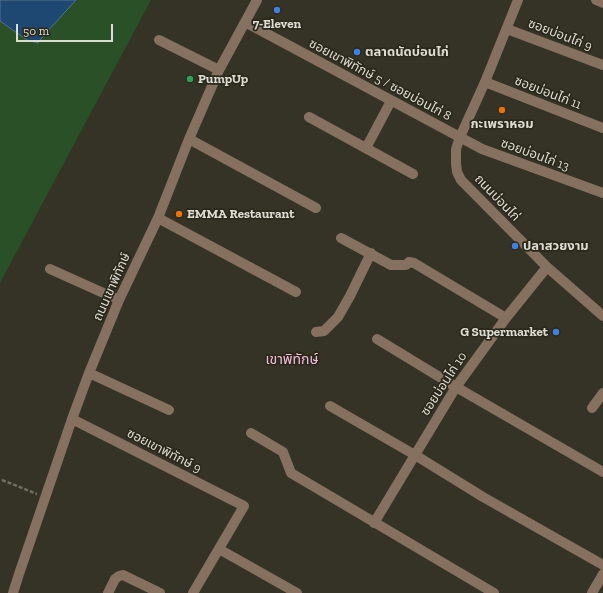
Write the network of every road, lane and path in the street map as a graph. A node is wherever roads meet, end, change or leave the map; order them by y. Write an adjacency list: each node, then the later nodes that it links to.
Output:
1 (257, 0): 5 (street, ถนนเขาพิทักษ์)
2 (518, 0): 6 (street, ถนนบ่อนไก่)
3 (596, 0): 4 (street)
4 (603, 3)
5 (245, 22): 9 (street, ถนนเขาพิทักษ์); 11 (street, ซอยเขาพิทักษ์ 5 / ซอยบ่อนไก่ 8)
6 (507, 29): 8 (street, ซอยบ่อนไก่ 9); 10 (street, ถนนบ่อนไก่)
7 (159, 40): 9 (street)
8 (603, 65)
9 (219, 70): 15 (street, ถนนเขาพิทักษ์)
10 (484, 82): 13 (street, ซอยบ่อนไก่ 11); 14 (street, ถนนบ่อนไก่)
11 (392, 101): 14 (street, ซอยเขาพิทักษ์ 5 / ซอยบ่อนไก่ 8); 16 (street)
12 (309, 117): 16 (street)
13 (603, 128)
14 (460, 137): 18 (street, ซอยบ่อนไก่ 13); 23 (street, ถนนบ่อนไก่)
15 (189, 139): 19 (street); 20 (street, ถนนเขาพิทักษ์)
16 (366, 148): 17 (street)
17 (413, 174)
18 (603, 193)
19 (316, 208)
20 (158, 218): 25 (street); 26 (street, ถนนเขาพิทักษ์)
21 (341, 238): 22 (street)
22 (371, 253): 28 (street); 29 (street)
23 (547, 267): 27 (street, ถนนบ่อนไก่); 28 (street, ซอยบ่อนไก่ 10)
24 (50, 269): 26 (street)
25 (296, 292)
26 (119, 300): 31 (street, ถนนเขาพิทักษ์)
27 (603, 316)
28 (506, 318): 32 (street, ซอยบ่อนไก่ 10)
29 (316, 332)
30 (377, 339): 32 (street)
31 (89, 373): 36 (street); 37 (street, ถนนเขาพิทักษ์)
32 (456, 387): 39 (street, ซอยบ่อนไก่ 10); 40 (street)
33 (603, 393): 35 (street)
34 (330, 406): 39 (street)
35 (592, 408)
36 (169, 410)
37 (72, 419): 42 (street, ถนนเขาพิทักษ์); 44 (street, ซอยเขาพิทักษ์ 9)
38 (251, 433): 43 (street)
39 (415, 455): 43 (street, ซอยบ่อนไก่ 10); 45 (street)
40 (603, 472)
41 (2, 480): 42 (path)
42 (46, 497): 47 (street, ถนนเขาพิทักษ์)
43 (374, 523): 52 (street)
44 (219, 550): 50 (street); 51 (street)
45 (603, 565)
46 (603, 574): 53 (street)
47 (13, 593)
48 (108, 593): 49 (street)
49 (160, 593)
50 (193, 593)
51 (297, 593)
52 (494, 593)
53 (592, 593)

